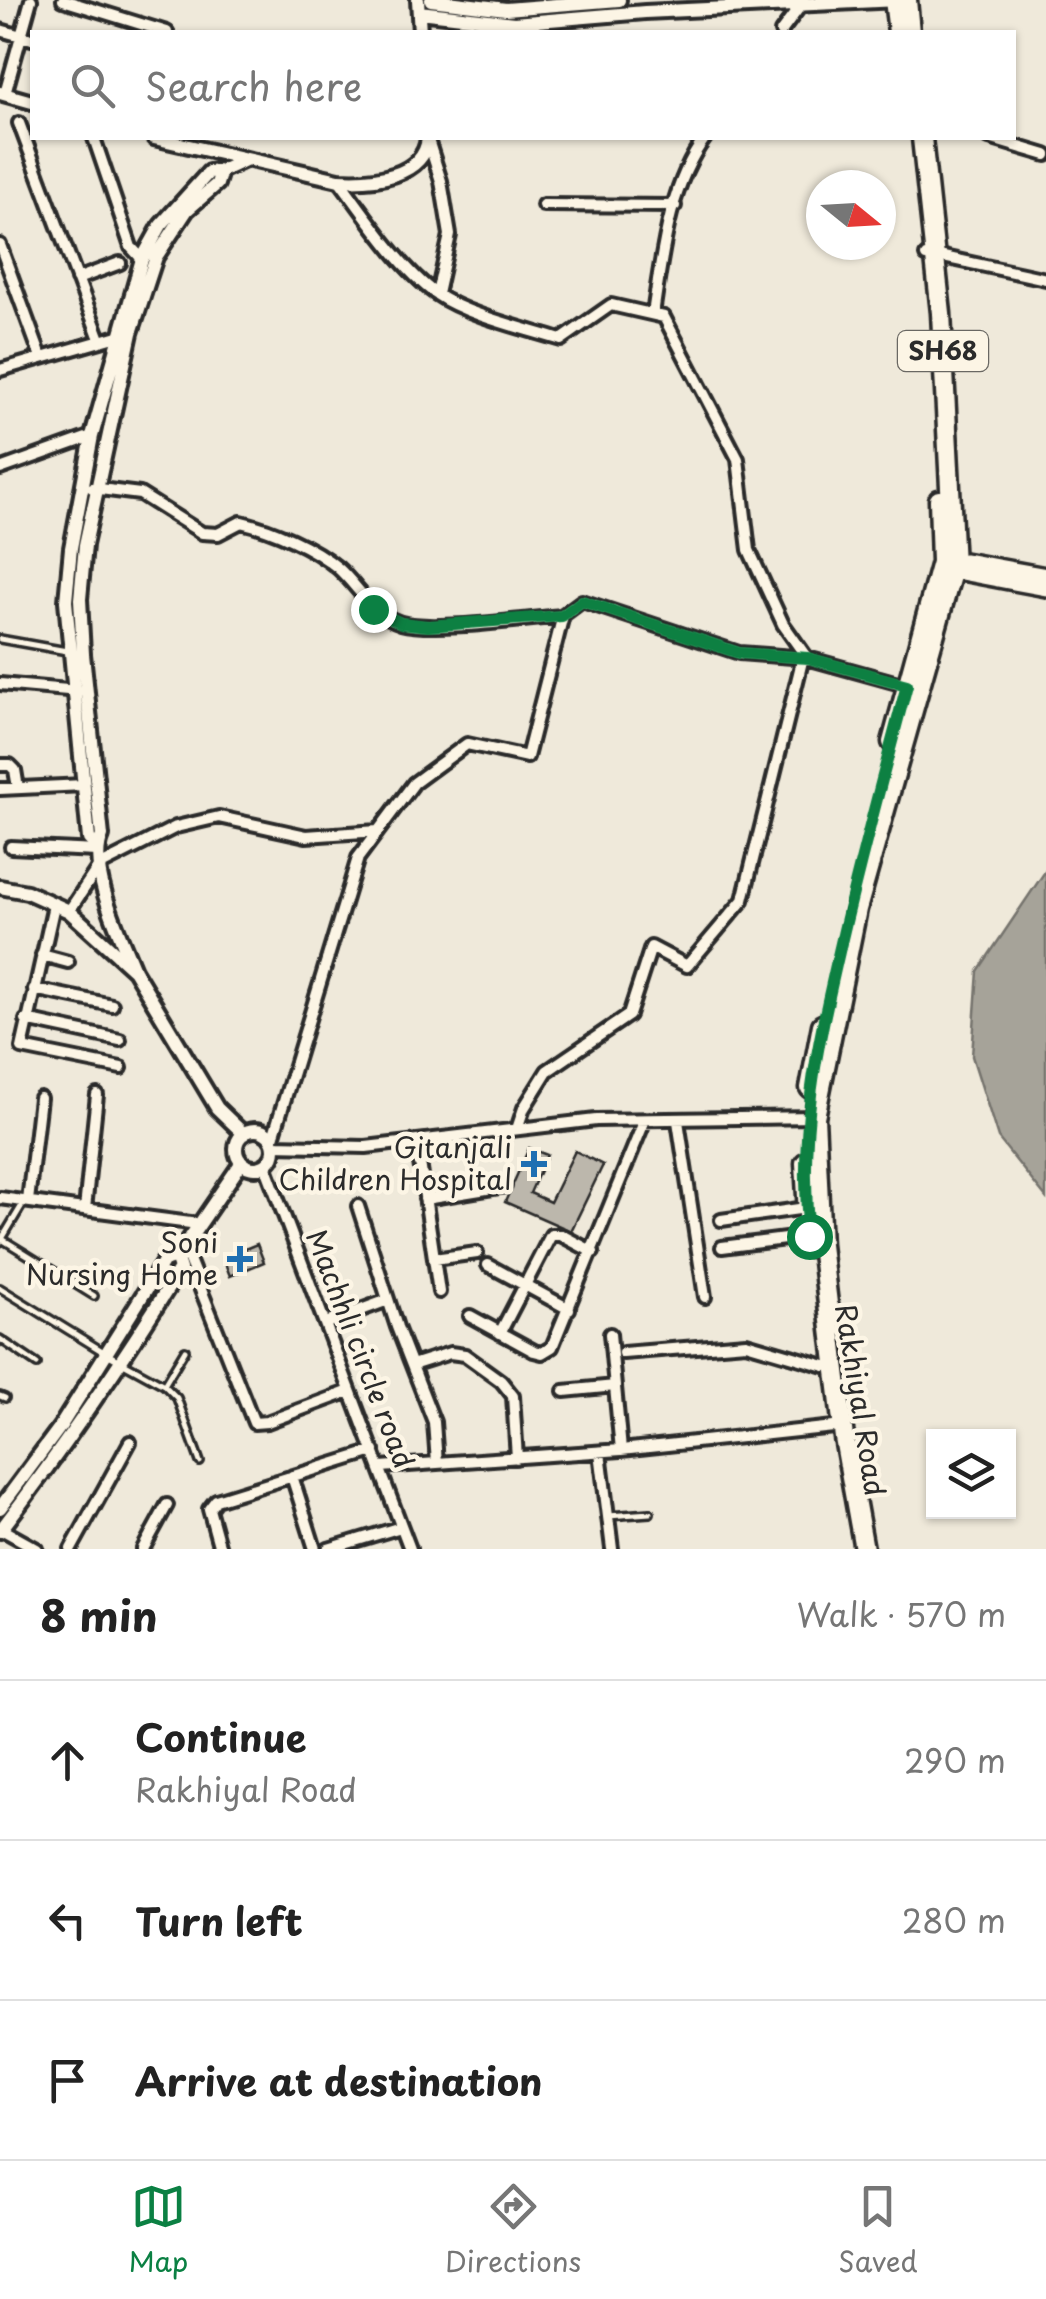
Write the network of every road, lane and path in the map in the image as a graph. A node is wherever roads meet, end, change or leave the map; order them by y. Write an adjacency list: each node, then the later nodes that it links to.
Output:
1 (32, 0): 18 (street)
2 (62, 0): 13 (street)
3 (430, 0): 8 (street)
4 (619, 0): 11 (street)
5 (895, 0): 7 (street); 16 (main road)
6 (907, 0): 17 (main road)
7 (802, 3): 10 (street); 15 (street)
8 (543, 4): 11 (street)
9 (418, 6): 11 (street)
10 (645, 6): 11 (street)
11 (576, 11): 14 (street)
12 (0, 30): 18 (street)
13 (160, 30)
14 (575, 30)
15 (782, 30)
16 (898, 30)
17 (910, 30)
18 (27, 38): 19 (street)
19 (2, 93): 20 (street)
20 (30, 101)
21 (19, 122): 39 (street)
22 (95, 140): 37 (street)
23 (162, 140): 30 (street)
24 (428, 140): 32 (street); 41 (street)
25 (702, 140): 34 (street)
26 (911, 140): 36 (main road, Rakhiyal Road / SH68)
27 (922, 140): 36 (main road, SH68)
28 (995, 140): 29 (street)
29 (1046, 156)
30 (245, 160): 31 (street); 32 (street)
31 (221, 172): 37 (street); 49 (street)
32 (339, 180): 41 (street)
33 (543, 205): 34 (street)
34 (675, 206): 42 (street)
35 (0, 245): 45 (street)
36 (930, 255): 40 (street); 50 (main road, Rakhiyal Road / SH68)
37 (142, 259): 43 (street)
38 (120, 263): 39 (street)
39 (77, 279): 44 (street)
40 (1046, 279)
41 (437, 294): 42 (street)
42 (653, 314): 56 (street)
43 (118, 336): 44 (street); 47 (street)
44 (100, 339): 45 (street)
45 (41, 357): 46 (street)
46 (0, 370)
47 (92, 436): 48 (street); 49 (street)
48 (0, 468)
49 (89, 488): 53 (street); 55 (street); 59 (street)
50 (948, 563): 51 (main road); 52 (main road); 58 (main road, Rakhiyal Road / SH68)
51 (1046, 576)
52 (1046, 588)
53 (562, 616): 56 (street); 64 (street)
54 (0, 639): 55 (lane)
55 (70, 652): 59 (street)
56 (805, 657): 58 (street); 84 (street)
57 (0, 684): 59 (street)
58 (913, 687): 81 (main road, Rakhiyal Road / SH68)
59 (81, 691): 61 (street); 66 (street)
60 (0, 765): 62 (street)
61 (84, 785): 62 (street); 66 (street)
62 (18, 788): 63 (street)
63 (0, 789)
64 (378, 831): 67 (street); 87 (street)
65 (11, 847): 66 (street)
66 (97, 849): 67 (street)
67 (98, 866): 70 (street); 73 (street)
68 (0, 888): 69 (street)
69 (54, 904): 70 (street); 71 (street)
70 (70, 911): 73 (street)
71 (42, 955): 72 (street); 74 (street)
72 (68, 962)
73 (134, 970): 85 (street)
74 (34, 989): 75 (street); 76 (street)
75 (112, 1005)
76 (26, 1020): 77 (street); 78 (street)
77 (120, 1040)
78 (121, 1068)
79 (97, 1095): 96 (street)
80 (40, 1098): 93 (street)
81 (811, 1117): 82 (street); 95 (main road, Rakhiyal Road / SH68); 130 (main road, SH68)
82 (678, 1120): 83 (street); 111 (street)
83 (644, 1122): 84 (street); 103 (street)
84 (517, 1130): 86 (street)
85 (244, 1134): 87 (street); 88 (street)
86 (417, 1142): 87 (street); 92 (street)
87 (273, 1143): 89 (street)
88 (242, 1162): 89 (street); 98 (street)
89 (265, 1165): 115 (street, Machhli circle road)
90 (505, 1186): 92 (street)
91 (0, 1198): 93 (street)
92 (425, 1199): 105 (street)
93 (26, 1201): 96 (street); 100 (lane)
94 (358, 1206): 112 (street)
95 (806, 1208): 97 (street); 99 (main road, Rakhiyal Road / SH68)
96 (85, 1209): 98 (street)
97 (721, 1220)
98 (198, 1224): 102 (street)
99 (809, 1236): 101 (street); 125 (main road, Rakhiyal Road / SH68)
100 (1, 1240): 110 (lane)
101 (722, 1247)
102 (180, 1252): 121 (street); 122 (street); 128 (street)
103 (593, 1252): 107 (street); 113 (street)
104 (477, 1253): 105 (street)
105 (434, 1259): 109 (street)
106 (488, 1265): 107 (street)
107 (526, 1284): 113 (street); 116 (street)
108 (0, 1288): 121 (lane)
109 (440, 1292)
110 (94, 1296)
111 (706, 1297)
112 (388, 1300): 115 (street); 124 (street)
113 (569, 1309): 116 (street)
114 (470, 1316): 116 (street)
115 (326, 1323): 128 (street, Machhli circle road)
116 (500, 1333)
117 (610, 1334): 127 (street)
118 (0, 1339): 123 (lane)
119 (185, 1350): 126 (lane)
120 (623, 1353): 125 (street)
121 (107, 1354): 122 (lane); 140 (street)
122 (122, 1362): 126 (lane); 146 (street)
123 (37, 1364)
124 (412, 1365): 135 (street); 137 (street)
125 (824, 1366): 130 (main road, Rakhiyal Road / SH68)
126 (164, 1384): 136 (lane)
127 (615, 1386): 129 (street); 132 (street)
128 (350, 1391): 133 (street, Machhli circle road)
129 (564, 1391)
130 (838, 1427): 132 (street); 155 (main road, Rakhiyal Road / SH68); 156 (main road, SH68)
131 (130, 1442): 148 (street)
132 (621, 1450): 134 (street)
133 (374, 1451): 138 (street, Machhli circle road); 139 (street)
134 (600, 1452): 135 (street); 144 (street)
135 (517, 1458): 137 (street)
136 (200, 1462)
137 (437, 1463): 138 (street)
138 (381, 1467): 145 (street, Machhli circle road)
139 (292, 1476): 150 (street); 151 (street)
140 (7, 1489): 142 (street)
141 (167, 1505): 149 (street)
142 (0, 1508)
143 (650, 1513): 144 (lane)
144 (608, 1516): 154 (street)
145 (401, 1527): 152 (street); 153 (street, Machhli circle road)
146 (0, 1530): 147 (street)
147 (37, 1549)
148 (71, 1549)
149 (143, 1549)
150 (220, 1549)
151 (315, 1549)
152 (328, 1549)
153 (410, 1549)
154 (612, 1549)
155 (855, 1549)
156 (864, 1549)

